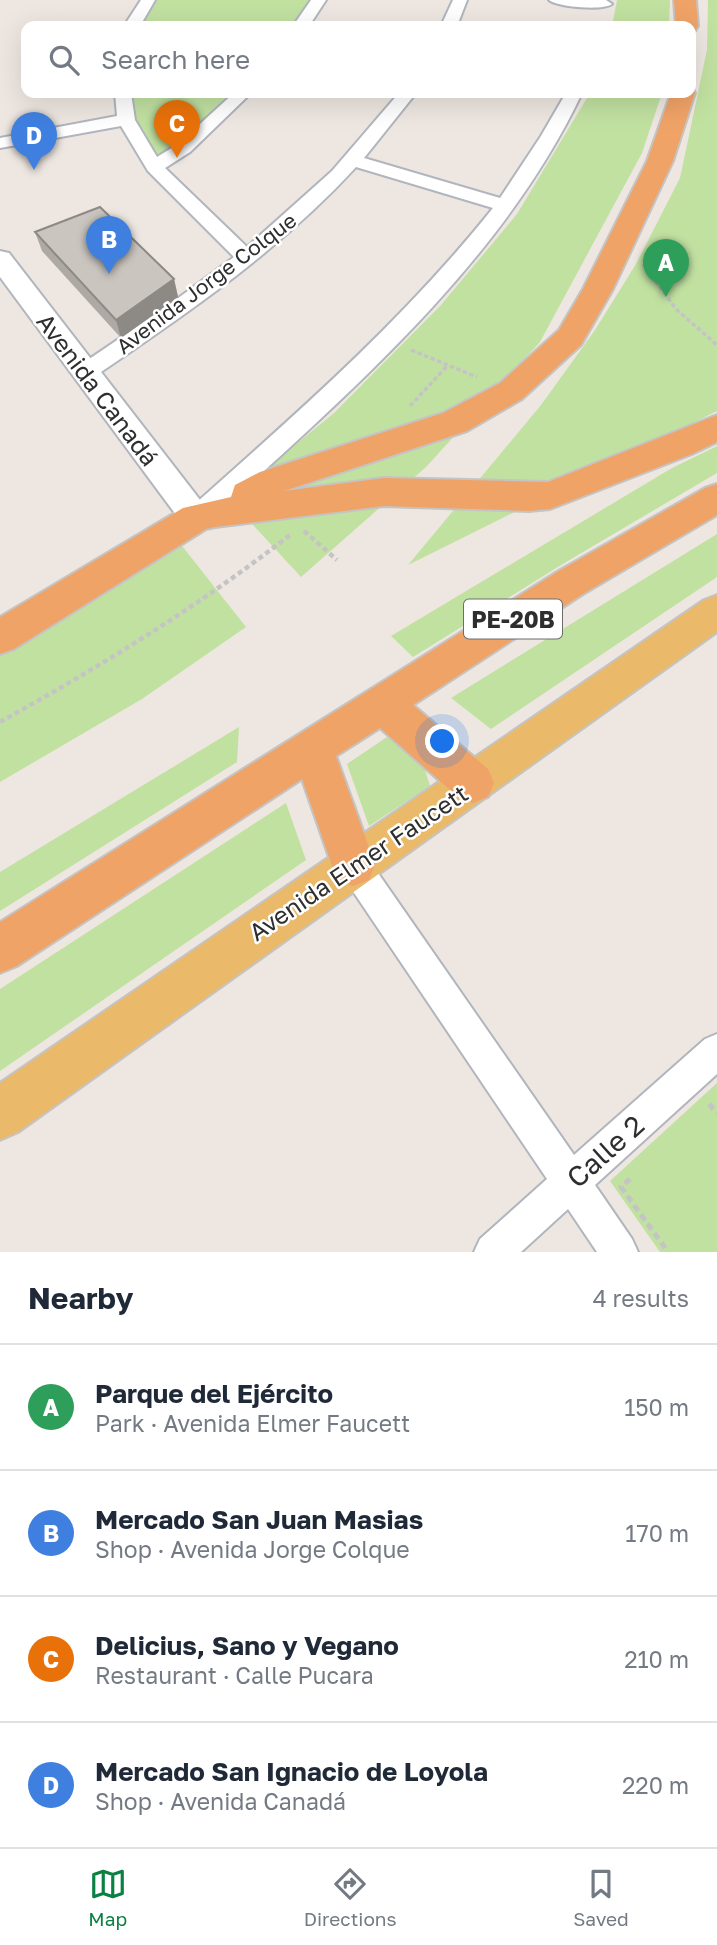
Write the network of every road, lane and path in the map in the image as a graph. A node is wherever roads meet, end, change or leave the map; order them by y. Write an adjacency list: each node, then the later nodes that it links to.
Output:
1 (148, 0): 7 (street)
2 (319, 0): 8 (street)
3 (460, 0): 9 (street)
4 (556, 0): 6 (street)
5 (685, 0): 10 (highway)
6 (603, 7)
7 (135, 21)
8 (304, 21)
9 (451, 21)
10 (687, 21)
11 (124, 98): 16 (street)
12 (238, 98): 19 (street)
13 (404, 98): 18 (street, Avenida Jorge Colque)
14 (571, 98): 20 (street)
15 (681, 98): 28 (highway)
16 (126, 120): 17 (street); 19 (street)
17 (0, 143)
18 (352, 160): 20 (street); 21 (street, Avenida Jorge Colque)
19 (154, 167): 21 (street)
20 (506, 206): 24 (street)
21 (247, 258): 27 (street, Avenida Jorge Colque)
22 (0, 259): 27 (street, Avenida Canadá)
23 (642, 263): 25 (path)
24 (387, 341): 26 (path); 33 (street)
25 (717, 345)
26 (448, 365): 28 (path); 30 (path)
27 (84, 373): 33 (street, Avenida Canadá)
28 (511, 391): 30 (highway)
29 (717, 427): 31 (highway)
30 (370, 450): 33 (highway)
31 (326, 498): 33 (highway); 37 (path)
32 (717, 498): 36 (highway, PE-20B)
33 (205, 516): 35 (highway)
34 (717, 611): 39 (main road, Avenida Elmer Faucett)
35 (3, 629)
36 (381, 703): 38 (highway, PE-20B); 39 (highway)
37 (0, 722)
38 (312, 747): 40 (highway); 41 (highway, PE-20B)
39 (473, 783): 40 (main road, Avenida Elmer Faucett)
40 (353, 864): 45 (main road, Avenida Elmer Faucett); 46 (street)
41 (0, 949)
42 (717, 1051): 46 (street, Calle 2)
43 (709, 1104): 44 (path)
44 (717, 1113)
45 (0, 1114)
46 (570, 1182): 48 (street, Calle 2); 49 (street)
47 (621, 1186): 50 (path)
48 (493, 1252)
49 (619, 1252)
50 (668, 1252)

